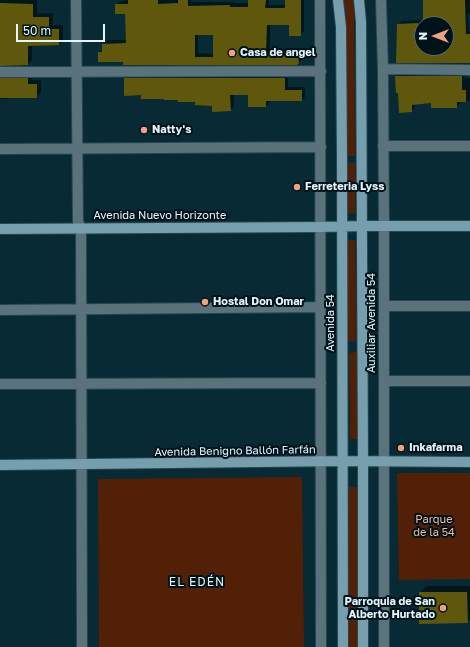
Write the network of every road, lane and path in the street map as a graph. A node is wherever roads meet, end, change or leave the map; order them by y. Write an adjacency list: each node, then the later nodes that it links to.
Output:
1 (76, 0): 10 (street)
2 (320, 0): 8 (street)
3 (338, 0): 16 (main road, Avenida 54)
4 (359, 0): 17 (main road)
5 (381, 0): 6 (street, Auxiliar Avenida 54)
6 (383, 69): 7 (street); 11 (street, Auxiliar Avenida 54)
7 (470, 70)
8 (320, 71): 10 (street); 14 (street)
9 (0, 72): 10 (street)
10 (77, 72): 13 (street)
11 (383, 146): 12 (street); 20 (street, Auxiliar Avenida 54)
12 (470, 146)
13 (77, 148): 14 (street); 15 (street); 22 (street)
14 (321, 148): 19 (street)
15 (0, 149)
16 (343, 226): 17 (main road, Avenida Nuevo Horizonte); 19 (main road, Avenida Nuevo Horizonte); 33 (main road, Avenida 54)
17 (362, 226): 20 (main road, Avenida Nuevo Horizonte); 34 (main road)
18 (470, 226): 20 (main road)
19 (320, 227): 22 (main road, Avenida Nuevo Horizonte); 25 (street)
20 (384, 227): 23 (street, Auxiliar Avenida 54)
21 (0, 229): 22 (main road, Avenida Nuevo Horizonte)
22 (81, 229): 27 (street)
23 (384, 306): 24 (street); 28 (street, Auxiliar Avenida 54)
24 (470, 306)
25 (320, 307): 27 (street); 31 (street)
26 (0, 310): 27 (street)
27 (81, 310): 30 (street)
28 (384, 381): 29 (street); 35 (street, Auxiliar Avenida 54)
29 (470, 381)
30 (80, 383): 31 (street); 32 (street); 39 (street)
31 (320, 383): 36 (street)
32 (0, 384)
33 (343, 461): 34 (main road, Avenida Benigno Ballón Farfán); 36 (main road, Avenida Benigno Ballón Farfán); 42 (main road, Avenida 54)
34 (363, 461): 35 (main road, Avenida Benigno Ballón Farfán); 43 (main road)
35 (384, 461): 37 (main road, Avenida Benigno Ballón Farfán); 44 (street, Auxiliar Avenida 54)
36 (320, 462): 39 (main road, Avenida Benigno Ballón Farfán); 41 (street)
37 (470, 462)
38 (0, 465): 39 (main road, Avenida Benigno Ballón Farfán)
39 (82, 465): 40 (street)
40 (82, 647)
41 (321, 647)
42 (343, 647)
43 (363, 647)
44 (384, 647)

